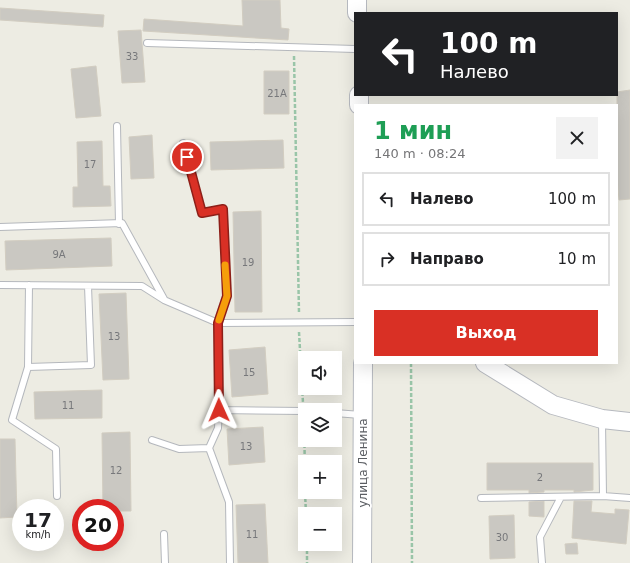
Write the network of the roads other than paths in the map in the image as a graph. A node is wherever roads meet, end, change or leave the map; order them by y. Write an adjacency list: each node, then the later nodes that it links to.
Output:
1 (357, 0): 2 (main road)
2 (357, 12)
3 (147, 43): 4 (lane)
4 (354, 49)
5 (117, 126): 7 (lane)
6 (183, 143): 14 (lane)
7 (119, 224): 8 (lane); 12 (lane)
8 (0, 227)
9 (0, 285): 10 (lane)
10 (29, 285): 11 (lane); 17 (lane)
11 (88, 286): 12 (lane); 17 (lane)
12 (164, 300): 14 (lane)
13 (354, 322): 14 (lane)
14 (218, 323): 18 (lane)
15 (364, 364): 21 (main road, улица Ленина)
16 (487, 364): 22 (main road)
17 (28, 367): 26 (lane)
18 (219, 410): 19 (lane); 25 (lane)
19 (298, 411)
20 (342, 414): 21 (lane)
21 (363, 415): 34 (main road, улица Ленина)
22 (602, 420): 23 (main road); 28 (lane)
23 (630, 422)
24 (152, 440): 25 (lane)
25 (209, 448): 33 (lane)
26 (57, 496)
27 (561, 496): 28 (lane); 29 (lane); 35 (lane)
28 (603, 496): 30 (lane)
29 (481, 498)
30 (630, 498)
31 (164, 534): 32 (lane)
32 (165, 563)
33 (230, 563)
34 (362, 563)
35 (542, 563)

